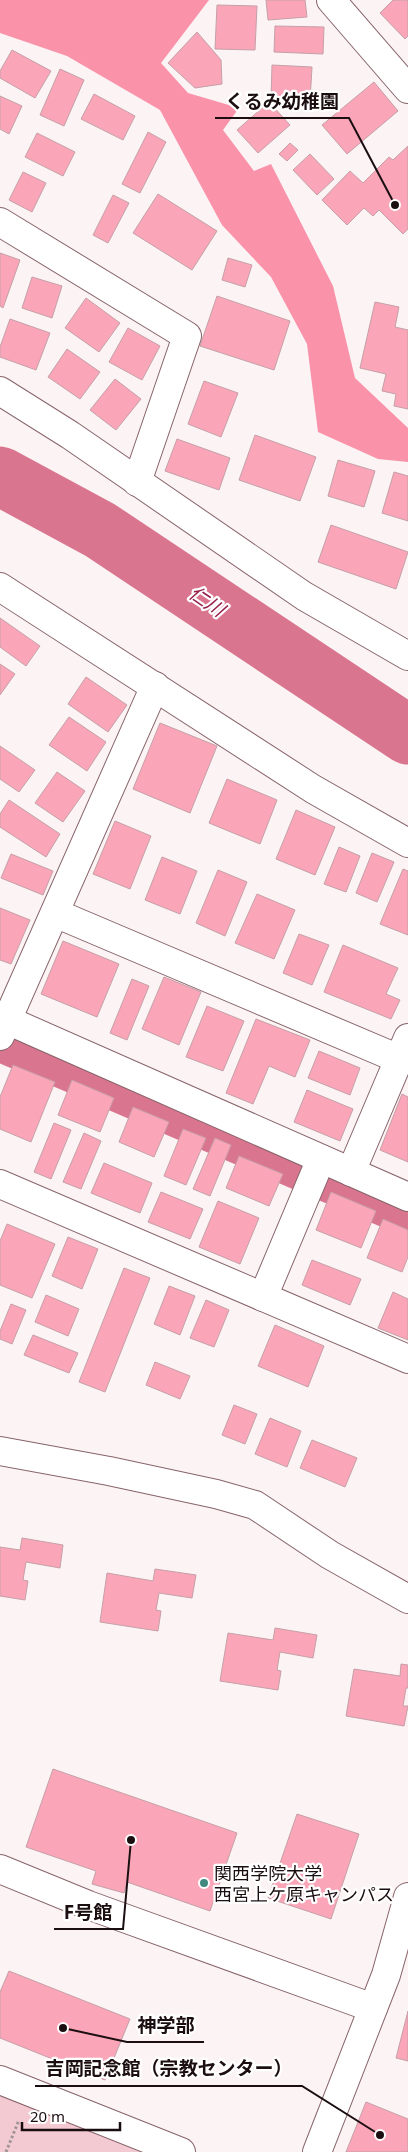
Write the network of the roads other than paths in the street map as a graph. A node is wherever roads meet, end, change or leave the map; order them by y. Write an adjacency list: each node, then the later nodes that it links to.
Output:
1 (331, 0): 2 (street)
2 (408, 89)
3 (0, 222): 5 (street)
4 (0, 392): 5 (street)
5 (137, 482): 7 (street)
6 (0, 587): 8 (street)
7 (408, 656)
8 (155, 686): 9 (street); 10 (street)
9 (408, 843)
10 (55, 913): 11 (street); 12 (street)
11 (2, 1024): 13 (street)
12 (403, 1048): 14 (street)
13 (321, 1159): 14 (street); 17 (street)
14 (351, 1172): 16 (street)
15 (0, 1184): 17 (street)
16 (408, 1197)
17 (263, 1297): 18 (street)
18 (408, 1359)
19 (0, 1451): 20 (street)
20 (408, 1599)
21 (0, 1870): 23 (street)
22 (408, 1897): 23 (street)
23 (373, 2008): 26 (street)
24 (0, 2080): 25 (street)
25 (181, 2152)
26 (318, 2152)

